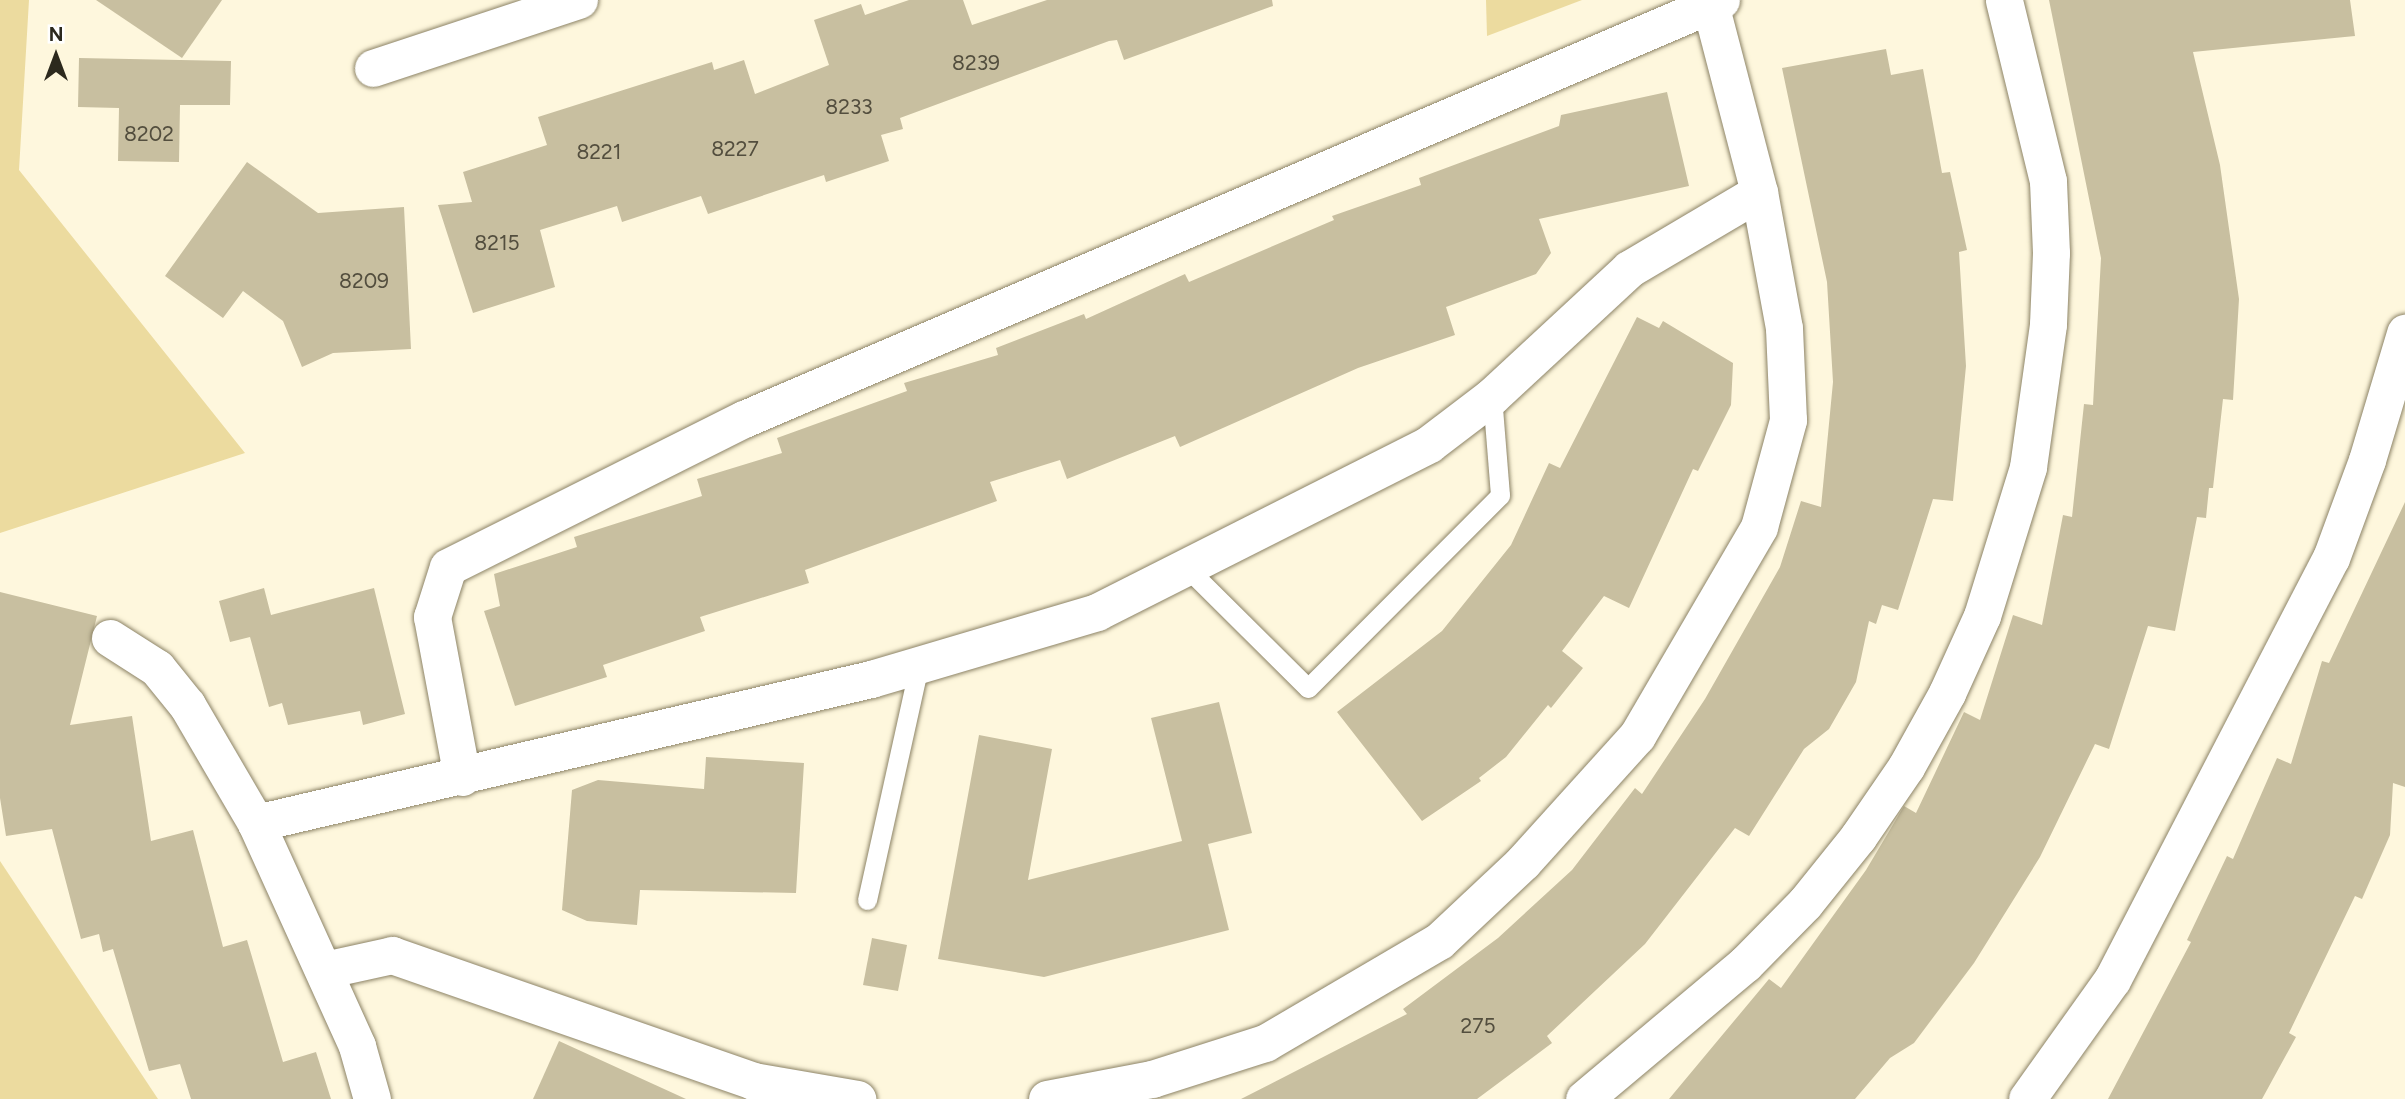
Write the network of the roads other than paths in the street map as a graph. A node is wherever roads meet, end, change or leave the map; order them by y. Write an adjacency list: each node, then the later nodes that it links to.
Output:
1 (579, 0): 4 (street)
2 (2004, 0): 18 (street)
3 (1715, 2): 5 (street); 11 (street)
4 (373, 68)
5 (1759, 192): 7 (street); 17 (street)
6 (2405, 333): 19 (street)
7 (1492, 396): 8 (street); 8 (lane)
8 (1187, 568): 10 (street)
9 (110, 638): 12 (street)
10 (919, 665): 11 (street); 13 (lane)
11 (462, 777): 12 (street)
12 (256, 822): 14 (street)
13 (867, 900)
14 (324, 970): 15 (street); 16 (street)
15 (372, 1099)
16 (857, 1099)
17 (1046, 1099)
18 (1584, 1099)
19 (2027, 1099)

